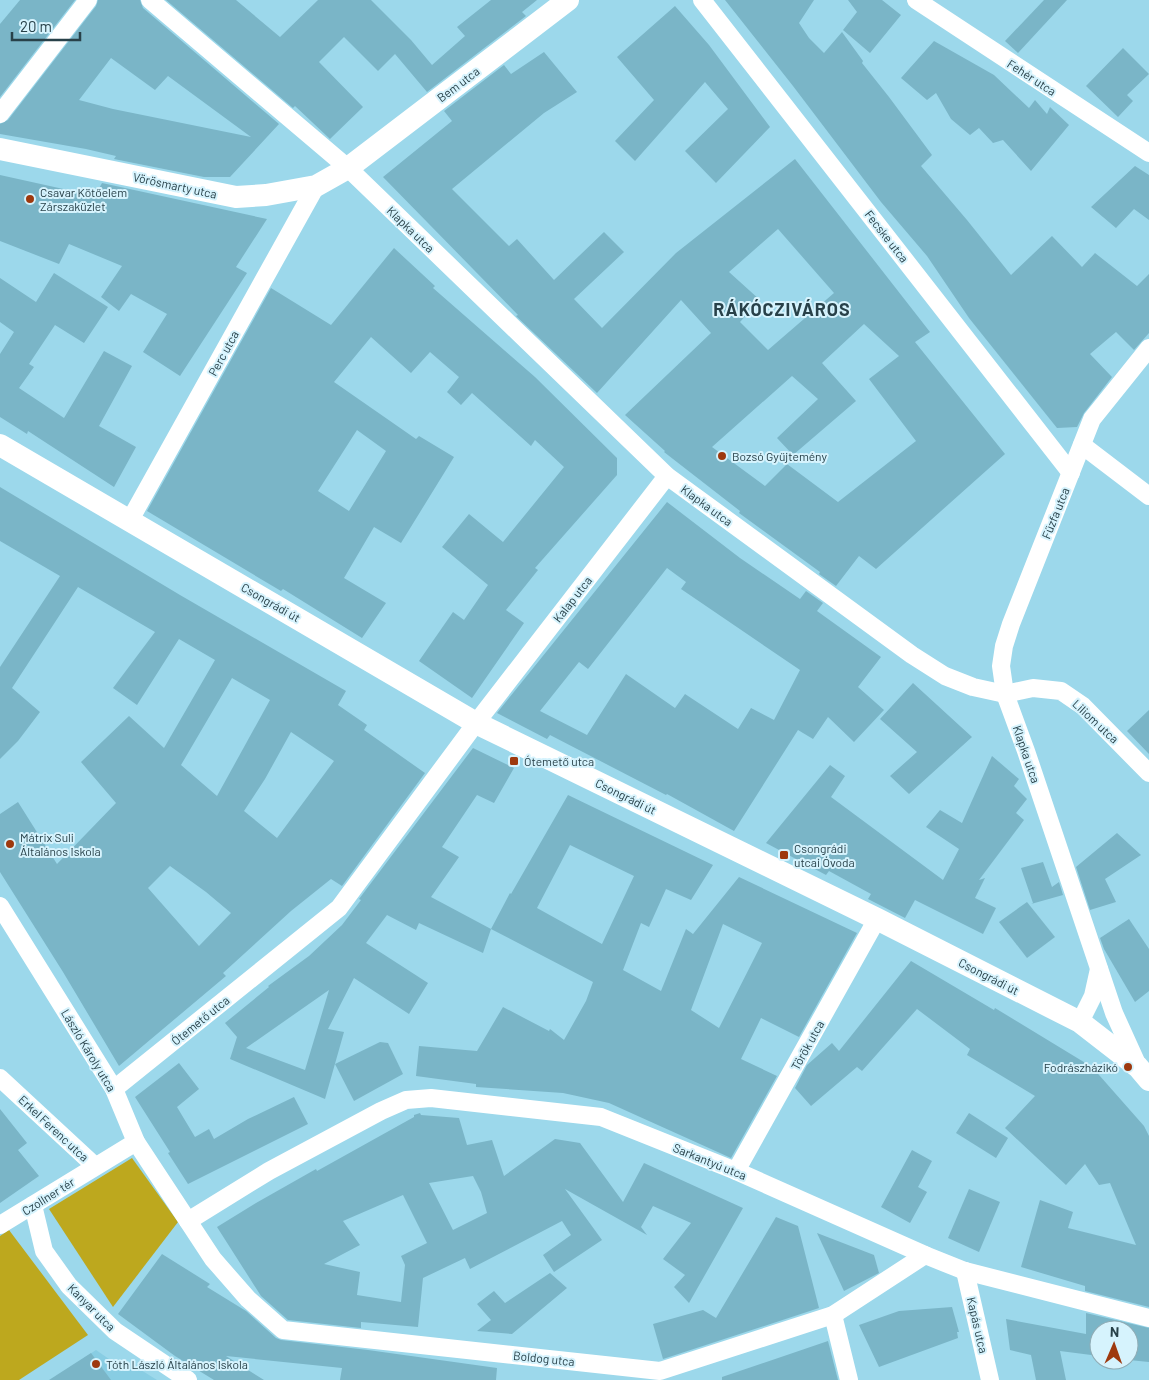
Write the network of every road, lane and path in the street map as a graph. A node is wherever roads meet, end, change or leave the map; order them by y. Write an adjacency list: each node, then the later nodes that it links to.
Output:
1 (88, 0): 6 (street)
2 (150, 0): 9 (street, Klapka utca)
3 (568, 0): 9 (street, Bem utca)
4 (702, 0): 14 (street, Fecske utca)
5 (916, 0): 8 (street, Fehér utca)
6 (0, 114)
7 (0, 149): 10 (street, Vörösmarty utca)
8 (1149, 153)
9 (348, 168): 10 (street, Vörösmarty utca); 15 (street, Klapka utca)
10 (316, 186): 17 (street, Perc utca)
11 (1149, 348): 12 (street, Fűzfa utca)
12 (1082, 444): 14 (street, Fűzfa utca); 16 (street)
13 (0, 445): 17 (street, Csongrádi út)
14 (1071, 473): 18 (street, Fűzfa utca)
15 (667, 476): 18 (street, Klapka utca); 19 (street, Kalap utca)
16 (1149, 496)
17 (130, 520): 19 (street, Csongrádi út)
18 (1005, 694): 20 (street, Liliom utca); 23 (street, Klapka utca)
19 (476, 723): 22 (street, Csongrádi út); 27 (street, Ótemető utca)
20 (1149, 772)
21 (0, 906): 27 (street, László Károly utca)
22 (877, 919): 24 (street, Csongrádi út); 30 (street, Török utca)
23 (1099, 968): 24 (street); 25 (street, Klapka utca)
24 (1080, 1022): 25 (street, Csongrádi út)
25 (1144, 1074)
26 (0, 1078): 29 (street, Erkel Ferenc utca)
27 (114, 1089): 28 (street, László Károly utca)
28 (136, 1142): 29 (street, Erkel Ferenc utca); 32 (street, László Károly utca)
29 (95, 1166): 31 (street, Czollner tér)
30 (736, 1171): 32 (street, Sarkantyú utca); 34 (street, Sarkantyú utca)
31 (33, 1205): 33 (street, Czollner tér); 39 (street, Kanyar utca)
32 (188, 1221): 38 (street, Boldog utca)
33 (0, 1225)
34 (925, 1255): 35 (street, Sarkantyú utca); 36 (street, Boldog utca)
35 (965, 1271): 37 (street, Sarkantyú utca); 41 (street, Kapás utca)
36 (833, 1315): 38 (street, Boldog utca); 40 (street)
37 (1149, 1318)
38 (662, 1376)
39 (188, 1380)
40 (849, 1380)
41 (990, 1380)

